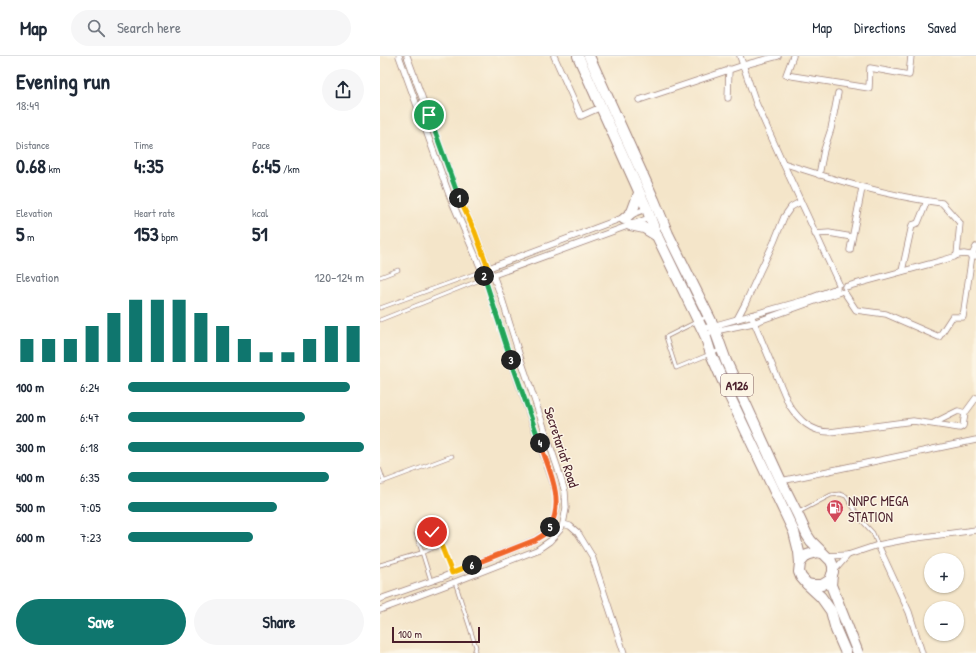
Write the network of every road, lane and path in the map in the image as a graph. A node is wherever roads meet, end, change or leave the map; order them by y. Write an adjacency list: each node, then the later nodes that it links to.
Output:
1 (399, 56): 35 (street, Secretariat Road)
2 (408, 56): 33 (street, Secretariat Road)
3 (554, 56): 16 (street)
4 (578, 56): 16 (highway, A126)
5 (589, 56): 23 (highway, A126)
6 (740, 56): 11 (street)
7 (778, 56): 10 (street)
8 (793, 56): 9 (street)
9 (911, 56)
10 (761, 58): 11 (street)
11 (744, 65): 12 (street); 17 (street)
12 (730, 70): 14 (street); 15 (street)
13 (838, 93): 18 (street)
14 (728, 98)
15 (639, 100)
16 (601, 107): 20 (highway, A126)
17 (783, 163): 18 (street); 22 (street)
18 (819, 175): 19 (street)
19 (862, 188): 21 (street); 28 (street)
20 (639, 194): 24 (highway, A126); 25 (highway)
21 (927, 201): 31 (street); 36 (street)
22 (800, 202): 26 (street); 43 (street)
23 (658, 209): 24 (street); 24 (street); 46 (highway, A126)
24 (648, 214): 25 (street); 25 (street); 27 (highway, A126)
25 (627, 222): 27 (highway); 33 (street); 37 (street)
26 (815, 234): 28 (street); 40 (street)
27 (656, 236): 47 (highway, A126)
28 (852, 237): 30 (street)
29 (976, 247): 32 (street)
30 (850, 250)
31 (957, 255): 32 (street); 36 (street)
32 (974, 256): 40 (street)
33 (488, 268): 35 (street); 37 (street, Secretariat Road)
34 (398, 270): 38 (lane)
35 (482, 271): 39 (street, Secretariat Road); 41 (lane)
36 (902, 271): 40 (street)
37 (493, 275): 39 (street); 60 (street, Secretariat Road)
38 (380, 277)
39 (485, 278): 44 (lane); 69 (street, Secretariat Road)
40 (841, 289): 42 (street); 45 (street)
41 (380, 308)
42 (751, 315): 43 (street); 45 (street)
43 (737, 319): 46 (street)
44 (380, 320)
45 (754, 323): 46 (street); 52 (street)
46 (712, 324): 47 (street); 47 (lane); 48 (highway, A126)
47 (702, 328): 49 (highway, A126); 49 (lane)
48 (722, 349): 49 (lane); 56 (highway, A126)
49 (711, 354): 67 (highway, A126)
50 (976, 398): 51 (street)
51 (965, 412): 52 (street); 52 (street)
52 (934, 423)
53 (976, 440): 56 (street)
54 (452, 456): 57 (lane)
55 (380, 470): 57 (lane)
56 (781, 481): 59 (highway, A126)
57 (384, 482): 58 (lane)
58 (380, 483)
59 (797, 513): 62 (lane); 65 (highway, A126)
60 (563, 524): 73 (street, Secretariat Road); 79 (street)
61 (976, 530): 62 (street)
62 (878, 544): 66 (street); 82 (street)
63 (441, 545): 64 (lane); 64 (lane); 69 (lane)
64 (421, 553): 68 (lane); 72 (lane)
65 (825, 555): 66 (street); 67 (highway); 70 (highway, A126)
66 (848, 556): 70 (street)
67 (800, 563): 74 (highway, A126)
68 (380, 565)
69 (452, 573): 71 (street, Secretariat Road)
70 (832, 574): 74 (highway); 81 (highway, A126)
71 (443, 577): 72 (street, Secretariat Road); 75 (street)
72 (431, 581): 76 (street, Secretariat Road)
73 (455, 582): 75 (street, Secretariat Road); 78 (lane)
74 (807, 584): 80 (highway, A126)
75 (446, 586): 77 (street, Secretariat Road)
76 (380, 599)
77 (380, 610)
78 (474, 653)
79 (624, 653)
80 (846, 653)
81 (858, 653)
82 (922, 653)

